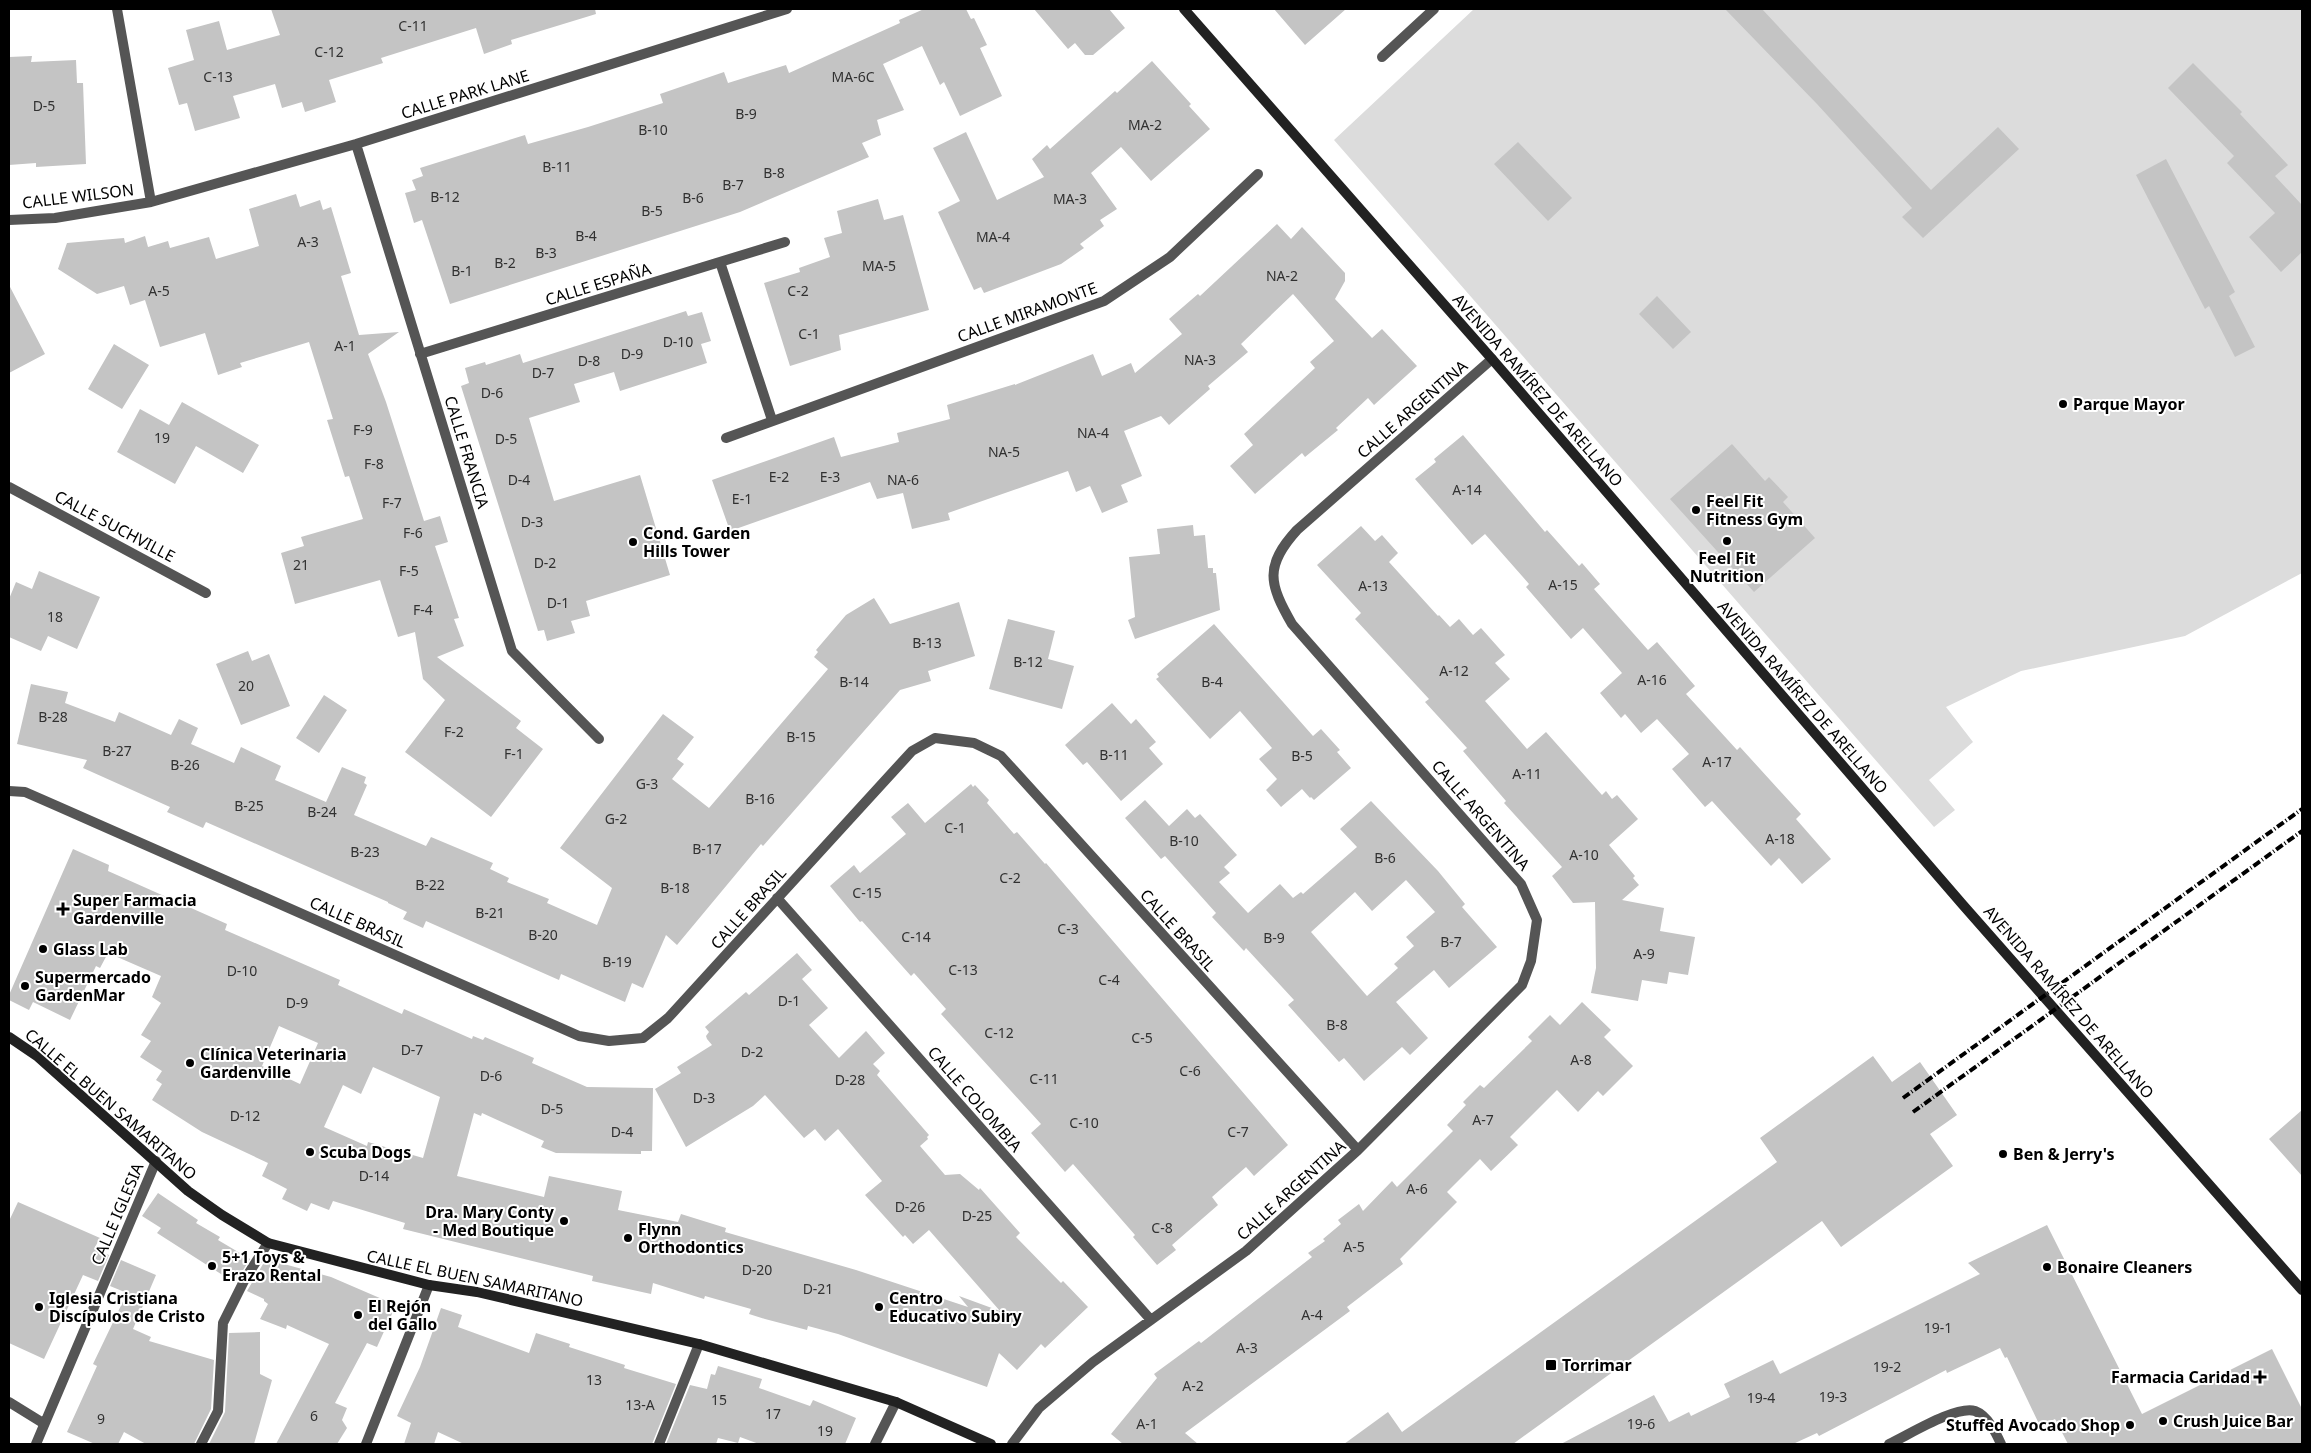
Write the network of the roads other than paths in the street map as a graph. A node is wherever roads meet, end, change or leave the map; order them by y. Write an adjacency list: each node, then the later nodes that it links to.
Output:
1 (117, 9): 8 (street)
2 (787, 9): 6 (street, CALLE PARK LANE)
3 (1184, 9): 13 (street, AVENIDA RAMÍREZ DE ARELLANO)
4 (1434, 9): 5 (street)
5 (1382, 57)
6 (356, 144): 8 (street, CALLE PARK LANE); 12 (street, CALLE FRANCIA)
7 (1258, 174): 14 (street, CALLE MIRAMONTE)
8 (151, 202): 9 (street, CALLE WILSON)
9 (9, 220)
10 (785, 242): 11 (street, CALLE ESPAÑA)
11 (720, 262): 12 (street, CALLE ESPAÑA); 14 (street)
12 (420, 354): 18 (street, CALLE FRANCIA)
13 (1492, 358): 22 (street, CALLE ARGENTINA); 26 (street, AVENIDA RAMÍREZ DE ARELLANO)
14 (772, 420): 15 (street, CALLE MIRAMONTE)
15 (726, 438)
16 (9, 487): 17 (street, CALLE SUCHVILLE)
17 (206, 592)
18 (599, 739)
19 (9, 790): 20 (street, CALLE BRASIL)
20 (778, 898): 22 (street, CALLE BRASIL); 27 (street, CALLE COLOMBIA)
21 (9, 1037): 23 (street, CALLE EL BUEN SAMARITANO)
22 (1358, 1150): 27 (street, CALLE ARGENTINA)
23 (156, 1161): 24 (street, CALLE EL BUEN SAMARITANO); 31 (street, CALLE IGLESIA)
24 (268, 1243): 25 (street, CALLE EL BUEN SAMARITANO); 33 (street)
25 (429, 1285): 28 (street, CALLE EL BUEN SAMARITANO); 34 (street)
26 (2302, 1290)
27 (1151, 1320): 38 (street, CALLE ARGENTINA)
28 (699, 1344): 30 (street, CALLE EL BUEN SAMARITANO); 35 (street)
29 (9, 1402): 31 (street)
30 (896, 1402): 36 (street); 37 (street, CALLE EL BUEN SAMARITANO)
31 (43, 1423): 32 (street, CALLE IGLESIA)
32 (36, 1444)
33 (201, 1444)
34 (366, 1444)
35 (659, 1444)
36 (875, 1444)
37 (991, 1444)
38 (1012, 1444)
39 (1889, 1444): 40 (street)
40 (2001, 1444)

